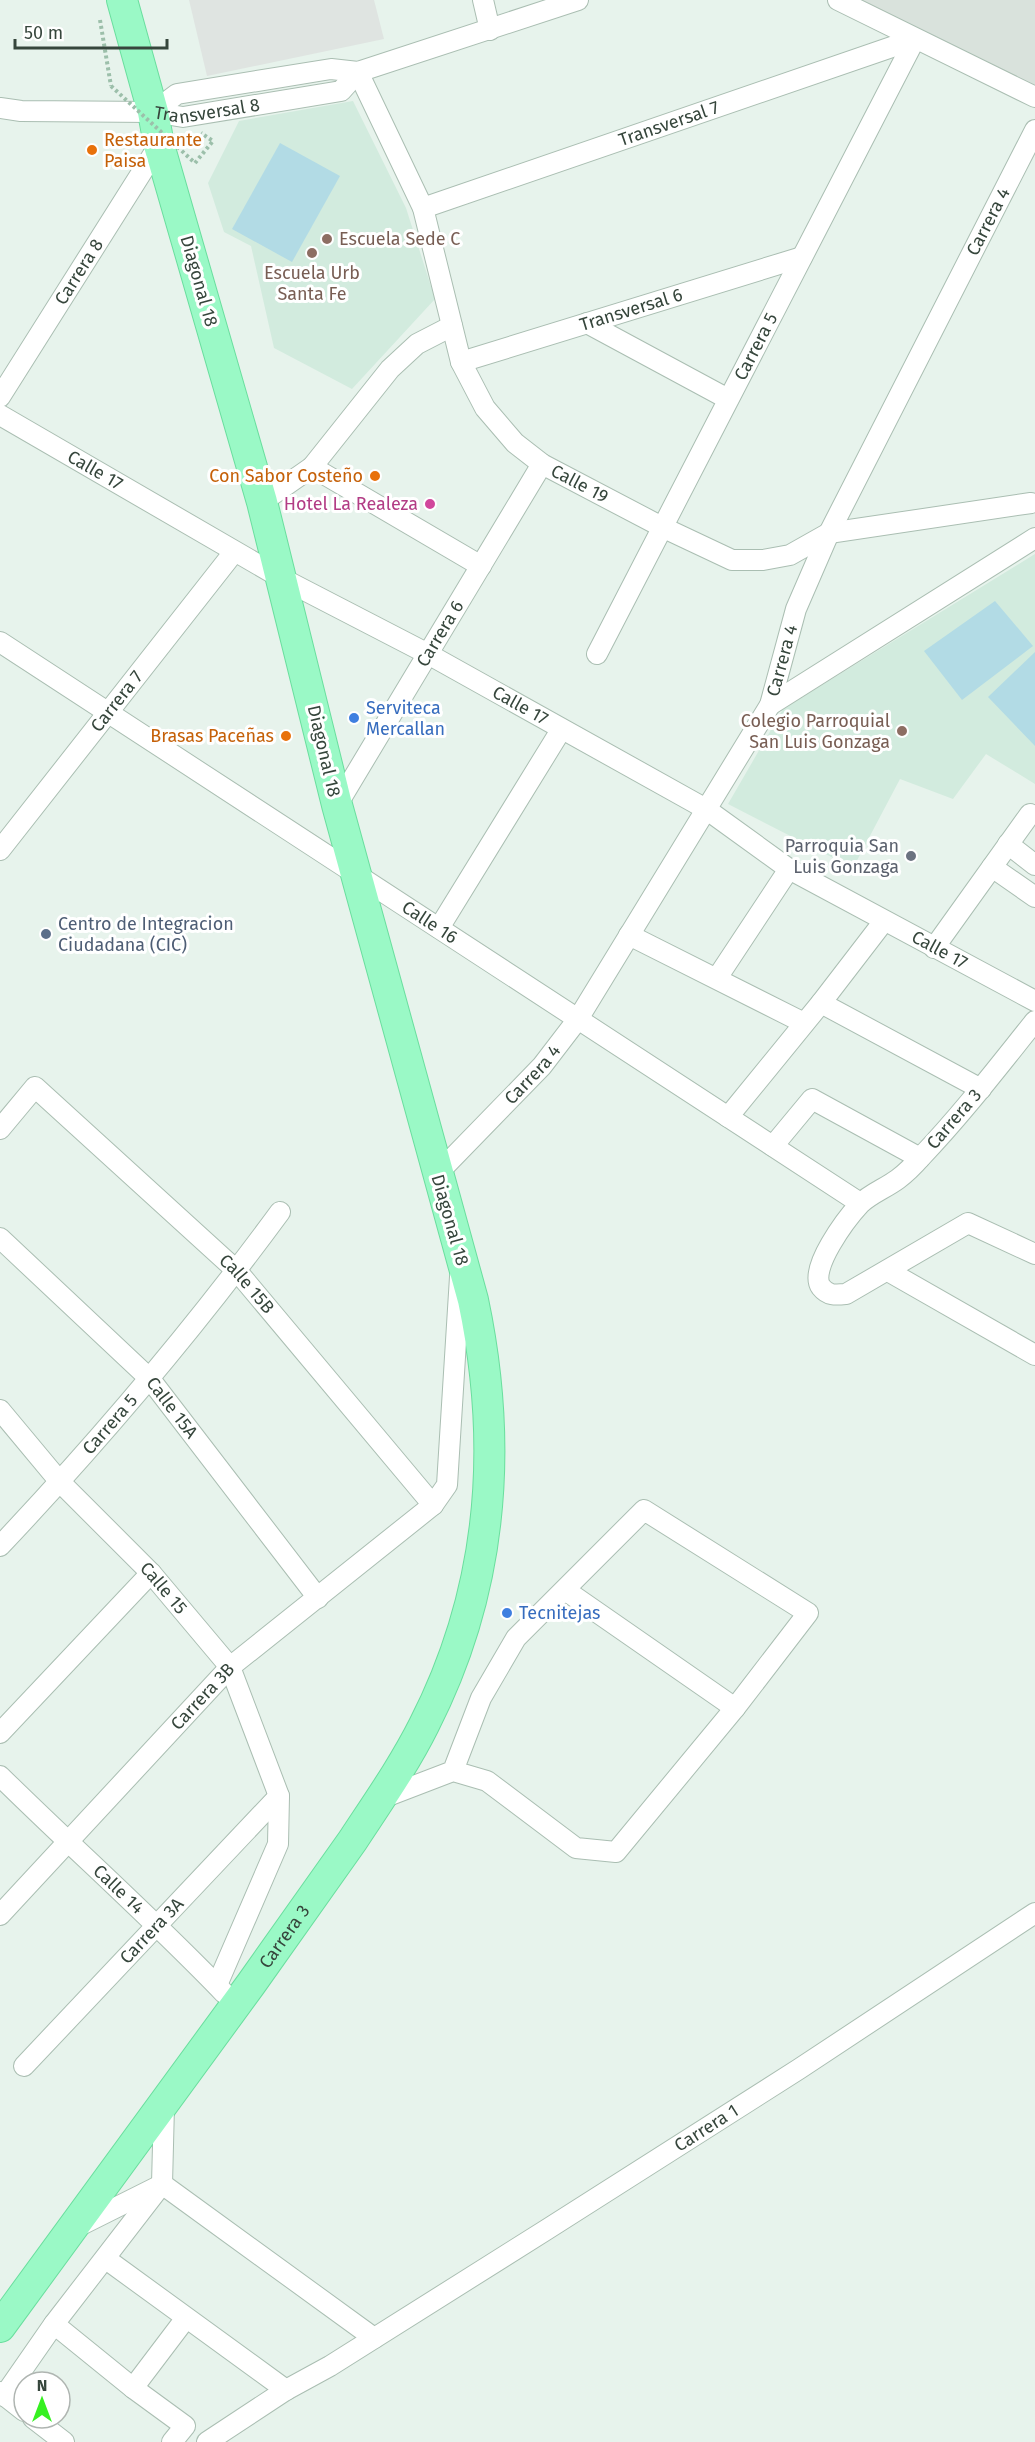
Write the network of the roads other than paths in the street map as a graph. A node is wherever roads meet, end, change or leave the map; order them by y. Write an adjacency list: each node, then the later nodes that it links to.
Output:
1 (122, 0): 10 (main road, Diagonal 18)
2 (483, 0): 5 (street)
3 (578, 0): 5 (street, Transversal 8)
4 (838, 0): 6 (street)
5 (490, 30): 7 (street, Transversal 8)
6 (915, 39): 8 (street); 13 (street, Transversal 7); 14 (street, Carrera 5)
7 (358, 72): 10 (street, Transversal 8); 10 (street, Transversal 8); 13 (street, Calle 19)
8 (1035, 97)
9 (0, 108): 10 (street)
10 (153, 112): 12 (main road, Diagonal 18)
11 (1035, 130): 26 (street, Carrera 4)
12 (159, 145): 18 (street, Carrera 8); 23 (main road, Diagonal 18)
13 (423, 208): 16 (street, Calle 19)
14 (802, 258): 15 (street, Transversal 6); 19 (street, Carrera 5)
15 (587, 323): 17 (street, Transversal 6); 19 (street)
16 (452, 326): 17 (street, Calle 19); 22 (street)
17 (461, 362): 21 (street, Calle 19)
18 (0, 397)
19 (728, 399): 25 (street, Carrera 5)
20 (0, 415): 28 (street, Calle 17)
21 (542, 464): 25 (street, Calle 19); 29 (street, Carrera 6)
22 (312, 467): 23 (street); 29 (street)
23 (262, 502): 30 (main road, Diagonal 18)
24 (1034, 502): 26 (street, Calle 19)
25 (662, 527): 26 (street, Calle 19); 33 (street, Carrera 5)
26 (829, 533): 34 (street, Carrera 4)
27 (1035, 538): 34 (street)
28 (234, 552): 30 (street, Calle 17); 35 (street, Carrera 7)
29 (481, 566): 32 (street, Carrera 6)
30 (283, 579): 32 (street, Calle 17); 37 (main road, Diagonal 18)
31 (0, 642): 35 (street, Calle 16)
32 (428, 654): 36 (street, Calle 17); 37 (street, Carrera 6)
33 (597, 654)
34 (770, 705): 38 (street, Carrera 4)
35 (108, 713): 41 (street, Carrera 7); 45 (street, Calle 16)
36 (561, 730): 38 (street, Calle 17); 48 (street)
37 (337, 805): 45 (main road, Diagonal 18)
38 (706, 809): 44 (street, Calle 17); 49 (street, Carrera 4)
39 (1030, 814): 40 (street)
40 (1008, 844): 42 (street); 43 (street)
41 (0, 850)
42 (1035, 865)
43 (992, 867): 46 (street); 50 (street)
44 (789, 869): 47 (street, Calle 17); 51 (street)
45 (358, 876): 48 (street, Calle 16); 62 (main road, Diagonal 18)
46 (1035, 897)
47 (884, 921): 50 (street, Calle 17); 53 (street)
48 (439, 928): 54 (street, Calle 16)
49 (629, 935): 51 (street); 54 (street, Carrera 4)
50 (934, 948): 52 (street, Calle 17)
51 (717, 978): 56 (street)
52 (1035, 1001)
53 (821, 1003): 56 (street); 57 (street)
54 (578, 1019): 58 (street, Calle 16); 62 (street, Carrera 4)
55 (1035, 1021): 57 (street, Carrera 3)
56 (804, 1023): 58 (street)
57 (981, 1089): 61 (street, Carrera 3)
58 (728, 1116): 60 (street, Calle 16)
59 (0, 1129): 68 (street, Calle 15B)
60 (773, 1146): 61 (street); 63 (street, Calle 16)
61 (920, 1158): 63 (street, Carrera 3)
62 (437, 1174): 67 (main road, Diagonal 18)
63 (860, 1203): 69 (street)
64 (280, 1212): 68 (street, Carrera 5)
65 (0, 1238): 71 (street, Calle 15A)
66 (1035, 1254): 69 (street)
67 (461, 1258): 74 (street); 75 (main road, Diagonal 18)
68 (237, 1271): 71 (street, Carrera 5); 74 (street, Calle 15B)
69 (888, 1271): 70 (street)
70 (1035, 1355)
71 (150, 1379): 73 (street, Carrera 5); 79 (street, Calle 15A)
72 (0, 1410): 73 (street, Calle 15)
73 (60, 1482): 76 (street, Carrera 5); 77 (street, Calle 15)
74 (433, 1505): 79 (street, Carrera 3B)
75 (489, 1507): 86 (main road, Carrera 3)
76 (0, 1546)
77 (150, 1573): 80 (street, Calle 15); 82 (street)
78 (565, 1590): 81 (street); 81 (street); 83 (street)
79 (318, 1598): 80 (street, Carrera 3B)
80 (230, 1667): 85 (street, Calle 15); 87 (street, Carrera 3B)
81 (735, 1708): 83 (street)
82 (0, 1733)
83 (453, 1772): 86 (street)
84 (0, 1776): 87 (street, Calle 14)
85 (279, 1796): 90 (street, Carrera 3A); 91 (street)
86 (380, 1799): 91 (main road, Carrera 3)
87 (66, 1841): 89 (street, Carrera 3B); 90 (street, Calle 14)
88 (1035, 1913): 100 (street, Carrera 1)
89 (0, 1915)
90 (157, 1924): 91 (street, Calle 14); 92 (street, Carrera 3A)
91 (226, 1995): 93 (main road, Carrera 3)
92 (24, 2066)
93 (164, 2105): 94 (street); 95 (main road, Carrera 3)
94 (162, 2184): 95 (street); 96 (street); 100 (street)
95 (73, 2229): 99 (main road, Carrera 3)
96 (106, 2259): 97 (street); 98 (street)
97 (186, 2318): 101 (street); 102 (street)
98 (54, 2324): 101 (street); 103 (street)
99 (0, 2327)
100 (374, 2338): 102 (street, Carrera 1)
101 (133, 2388): 106 (street)
102 (286, 2390): 107 (street, Carrera 1)
103 (2, 2394)
104 (48, 2430): 105 (street)
105 (64, 2442)
106 (172, 2442)
107 (207, 2442)

